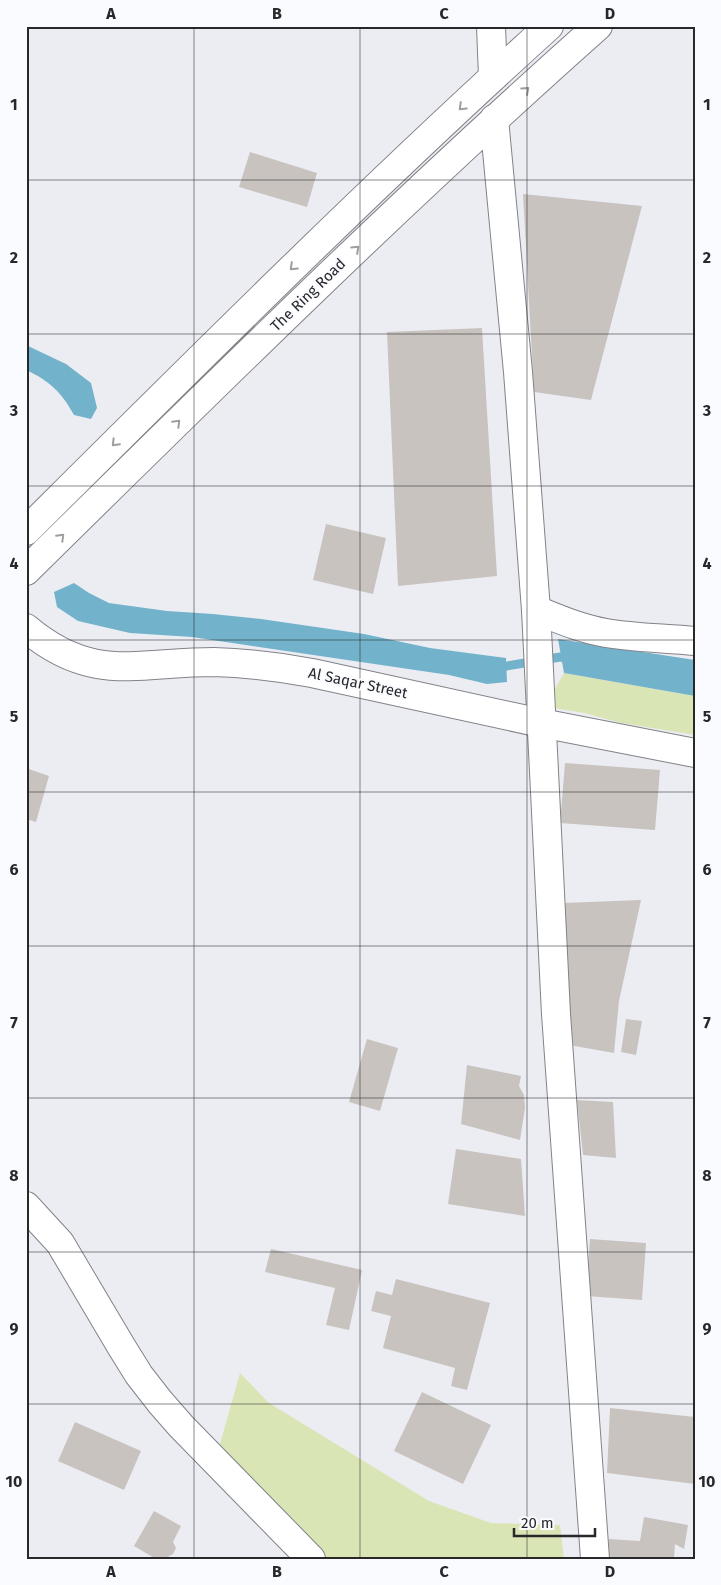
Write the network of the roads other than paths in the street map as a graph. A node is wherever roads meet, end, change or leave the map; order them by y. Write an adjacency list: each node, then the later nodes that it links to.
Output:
1 (491, 26): 4 (main road)
2 (549, 26): 4 (main road, The Ring Road)
3 (598, 26): 5 (main road, The Ring Road, one-way to 3)
4 (493, 77): 6 (main road, The Ring Road, one-way to 6)
5 (494, 119): 7 (main road, The Ring Road, one-way to 5); 8 (main road)
6 (26, 531)
7 (26, 571)
8 (536, 621): 10 (main road); 11 (main road)
9 (26, 628): 11 (main road, Al Saqar Street)
10 (695, 641)
11 (541, 716): 12 (main road, Al Saqar Street); 15 (main road)
12 (695, 753)
13 (26, 1206): 14 (main road)
14 (310, 1559)
15 (595, 1559)

